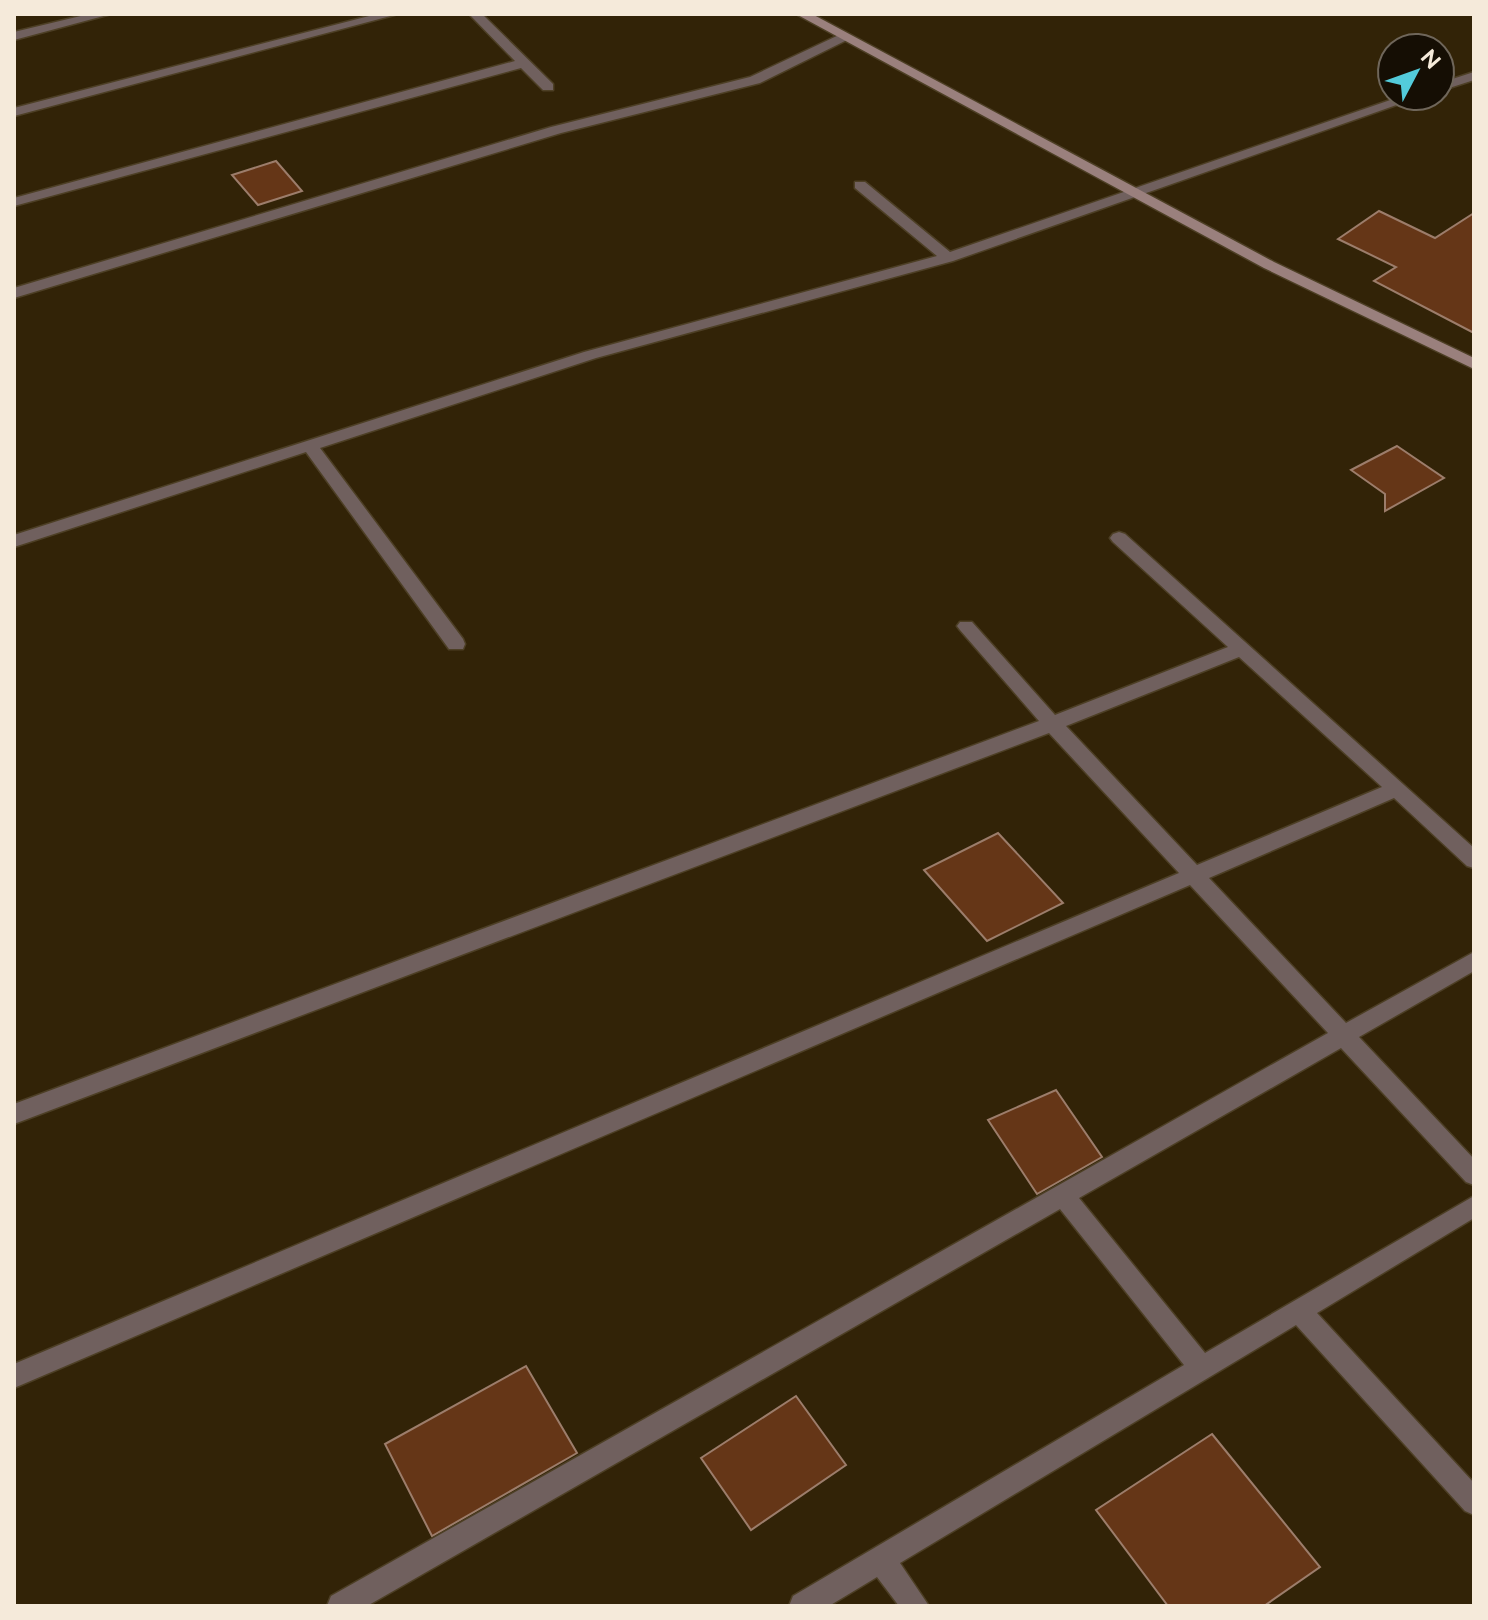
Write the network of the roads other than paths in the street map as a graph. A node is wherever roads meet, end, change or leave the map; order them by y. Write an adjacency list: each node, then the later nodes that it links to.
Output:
1 (105, 14): 5 (street)
2 (392, 14): 10 (street)
3 (475, 14): 7 (street)
4 (802, 14): 6 (street)
5 (14, 36)
6 (846, 37): 12 (street); 15 (street)
7 (524, 63): 8 (street); 13 (street)
8 (548, 87)
9 (1376, 109): 12 (street)
10 (14, 112)
11 (860, 185): 14 (street)
12 (1134, 193): 14 (street); 16 (street)
13 (14, 202)
14 (948, 258): 17 (street)
15 (14, 293)
16 (1474, 364)
17 (312, 448): 19 (street); 21 (street)
18 (1119, 538): 22 (street)
19 (14, 541)
20 (966, 626): 23 (street)
21 (456, 644)
22 (1242, 648): 23 (street); 24 (street)
23 (1052, 724): 26 (street); 29 (street)
24 (1397, 789): 25 (street); 26 (street)
25 (1474, 860)
26 (1195, 874): 28 (street); 35 (street)
27 (1474, 961): 28 (street)
28 (1342, 1036): 30 (street); 31 (street)
29 (14, 1114)
30 (1474, 1175)
31 (1063, 1195): 34 (street); 38 (street)
32 (1474, 1206): 33 (street)
33 (1300, 1312): 34 (street); 36 (street)
34 (1203, 1370): 37 (street)
35 (14, 1376)
36 (1474, 1502)
37 (881, 1559): 39 (street); 40 (street)
38 (341, 1606)
39 (803, 1606)
40 (915, 1606)

